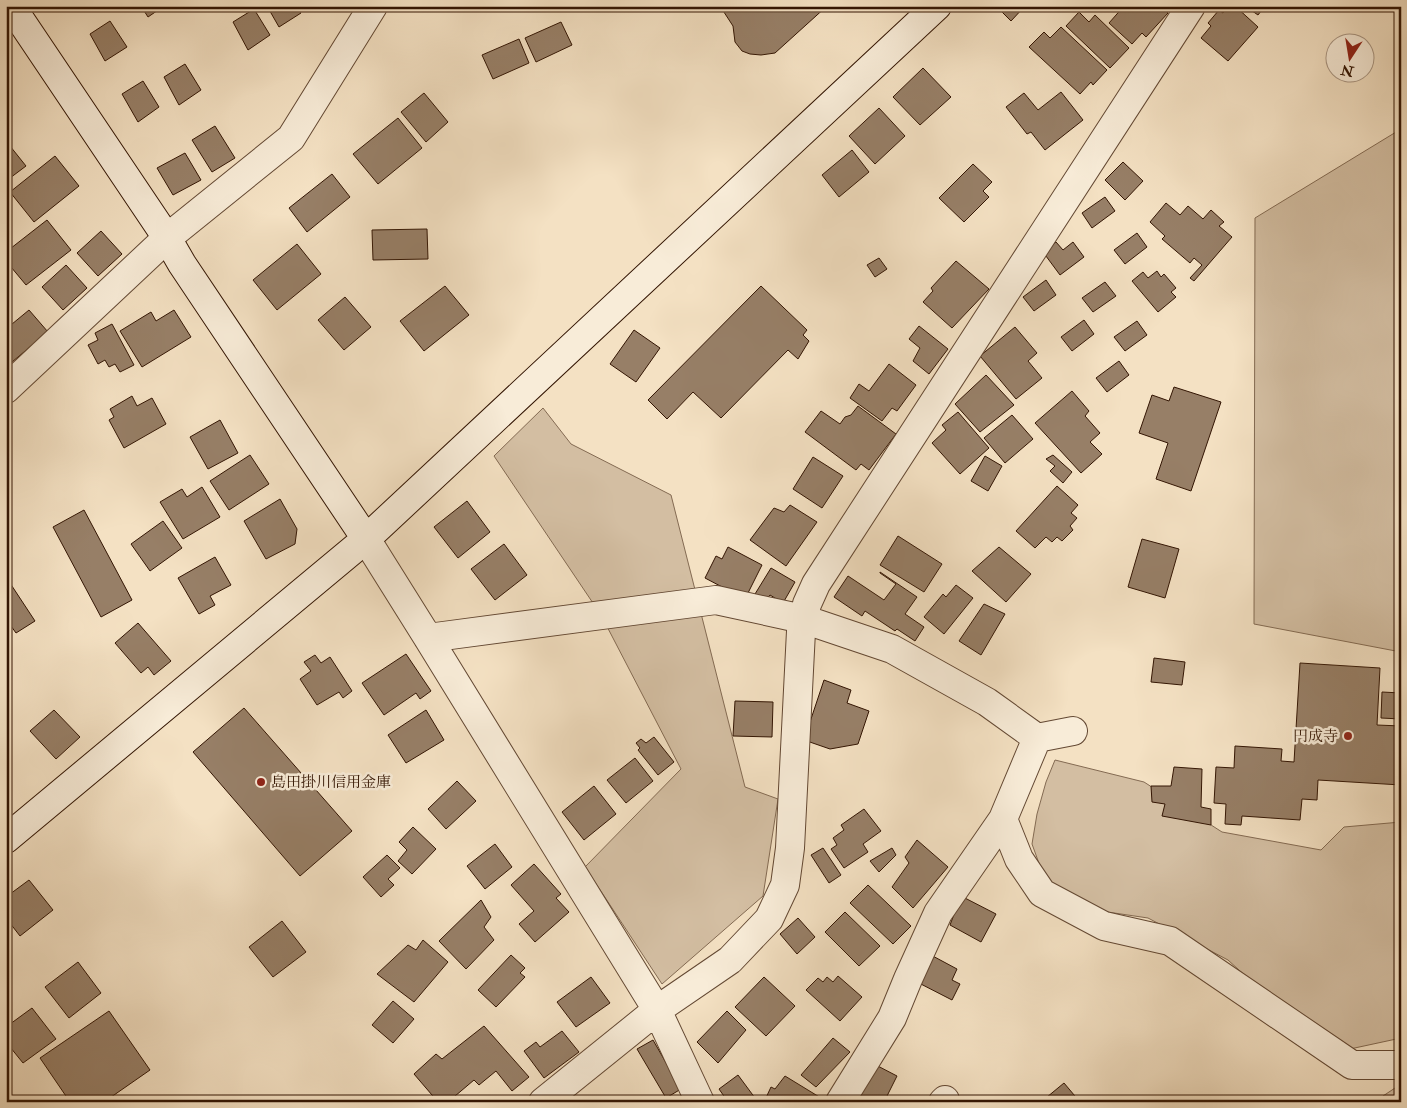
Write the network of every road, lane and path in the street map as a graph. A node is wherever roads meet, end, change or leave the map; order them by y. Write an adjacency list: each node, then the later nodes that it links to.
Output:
1 (373, 6): 5 (street)
2 (937, 6): 7 (street)
3 (1191, 6): 8 (street)
4 (15, 12): 5 (street)
5 (167, 238): 6 (street); 7 (street)
6 (6, 389)
7 (366, 539): 9 (street); 13 (street)
8 (803, 619): 9 (street); 11 (street); 14 (street)
9 (428, 638): 14 (street)
10 (1073, 732): 11 (street)
11 (1037, 738): 12 (street)
12 (1003, 819): 15 (street); 18 (street)
13 (6, 839)
14 (656, 1010): 16 (street); 17 (street)
15 (1401, 1065)
16 (542, 1102)
17 (700, 1102)
18 (840, 1102)

